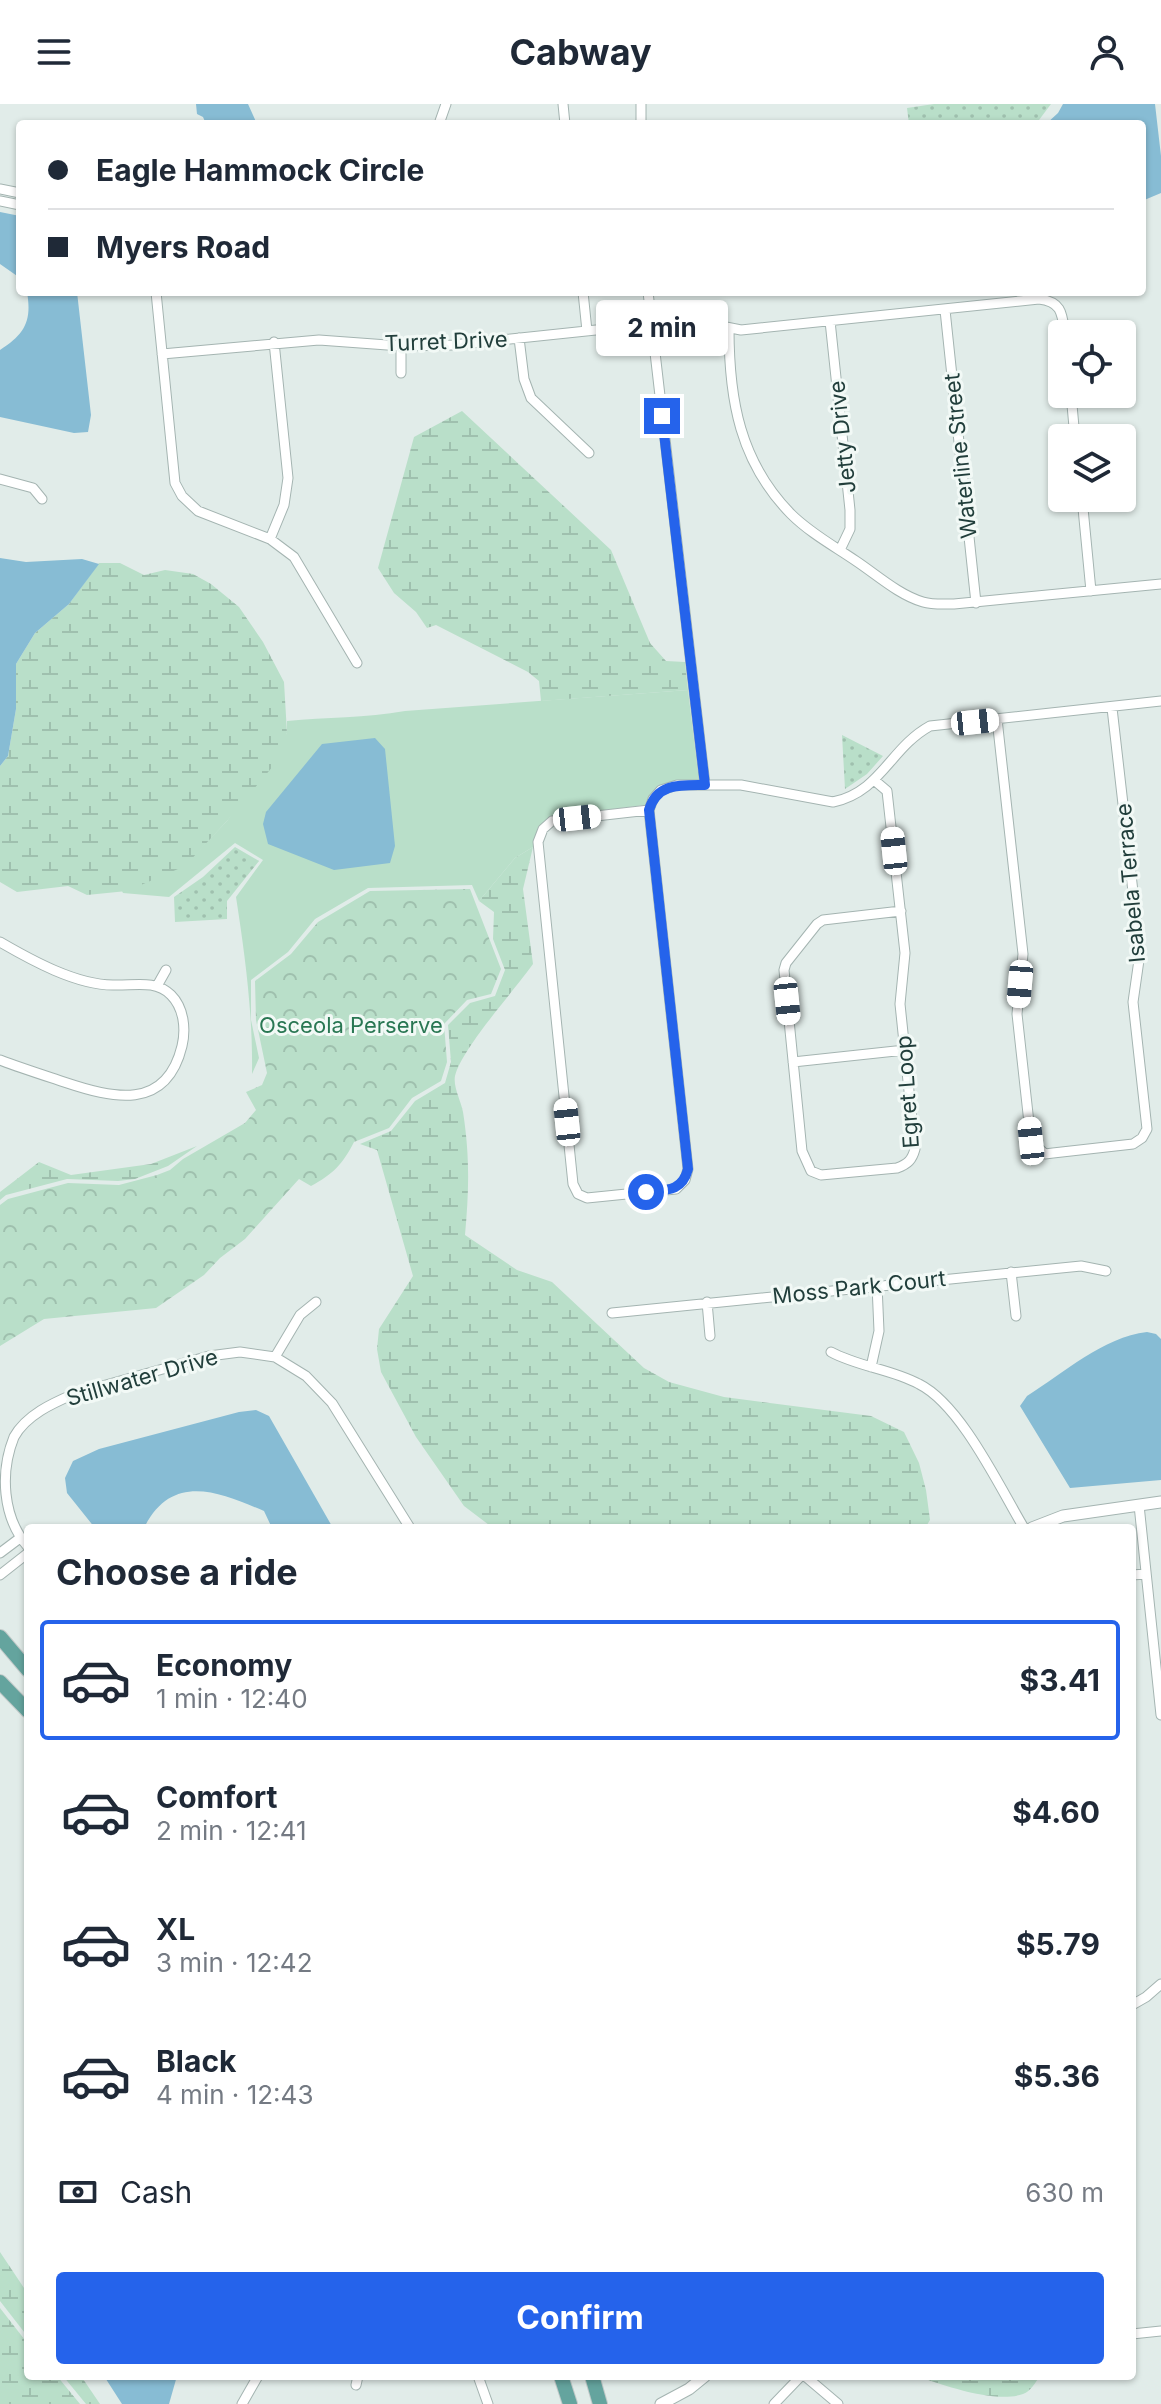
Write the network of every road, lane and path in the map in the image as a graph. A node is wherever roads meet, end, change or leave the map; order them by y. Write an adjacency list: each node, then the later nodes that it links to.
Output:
1 (156, 296): 13 (street)
2 (583, 296): 9 (street)
3 (648, 296): 7 (street)
4 (945, 310): 5 (street, Turret Drive); 6 (street, Turret Drive); 23 (street, Waterline Street)
5 (1062, 320)
6 (830, 321): 8 (street, Turret Drive); 20 (street, Jetty Drive)
7 (651, 324): 8 (street, Turret Drive); 9 (street, Turret Drive); 29 (street)
8 (729, 329): 20 (street)
9 (587, 331): 10 (street, Turret Drive)
10 (519, 338): 12 (street, Turret Drive); 15 (street)
11 (274, 342): 12 (street, Turret Drive); 13 (street, Turret Drive); 19 (street)
12 (401, 346): 14 (street)
13 (162, 354): 19 (street)
14 (401, 373)
15 (589, 453)
16 (0, 479): 17 (street)
17 (42, 499)
18 (1083, 512): 22 (street)
19 (270, 539): 24 (street)
20 (840, 550): 23 (street)
21 (1161, 584): 22 (street)
22 (1091, 591): 23 (street)
23 (976, 603)
24 (357, 663)
25 (1161, 701): 26 (street)
26 (1112, 708): 27 (street); 27 (street, Isabela Terrace)
27 (997, 719): 28 (street)
28 (874, 780): 29 (street); 31 (street, Egret Loop)
29 (705, 785): 30 (street)
30 (649, 810): 30 (street)
31 (901, 911): 35 (street, Egret Loop); 37 (street, Egret Loop)
32 (0, 942): 34 (street)
33 (166, 970): 34 (street)
34 (157, 986): 36 (street)
35 (905, 1050): 37 (street); 37 (street, Egret Loop)
36 (0, 1060)
37 (793, 1062)
38 (1106, 1271): 39 (street, Moss Park Court)
39 (1011, 1272): 40 (street, Moss Park Court); 44 (street)
40 (877, 1285): 42 (street, Moss Park Court); 48 (street)
41 (316, 1302): 47 (street)
42 (707, 1302): 43 (street, Moss Park Court); 45 (street)
43 (612, 1313)
44 (1016, 1316)
45 (710, 1336)
46 (831, 1352): 48 (street)
47 (275, 1357): 49 (street, Stillwater Drive); 52 (street, Stillwater Drive)
48 (871, 1367): 53 (street)
49 (1, 1472): 55 (street, Stillwater Drive)
50 (1161, 1502): 51 (street)
51 (1139, 1505): 54 (street); 59 (street)
52 (408, 1524)
53 (1022, 1524)
54 (1042, 1524)
55 (20, 1538): 56 (street, Stillwater Drive); 57 (street)
56 (24, 1542)
57 (0, 1553)
58 (24, 1556): 60 (street)
59 (1146, 1574): 61 (street); 66 (street)
60 (0, 1575)
61 (1136, 1575)
62 (0, 1637): 63 (main road)
63 (24, 1665)
64 (0, 1682): 65 (main road)
65 (24, 1707)
66 (1161, 1715)
67 (1161, 1984): 68 (street)
68 (1136, 2003)
69 (1161, 2331): 70 (street)
70 (1136, 2334)
71 (256, 2380): 78 (street)
72 (479, 2380): 79 (street)
73 (562, 2380): 80 (main road)
74 (593, 2380): 81 (main road)
75 (700, 2380): 82 (street)
76 (799, 2380): 83 (street)
77 (808, 2380): 84 (street)
78 (242, 2404)
79 (488, 2404)
80 (570, 2404)
81 (600, 2404)
82 (661, 2404)
83 (774, 2404)
84 (838, 2404)

